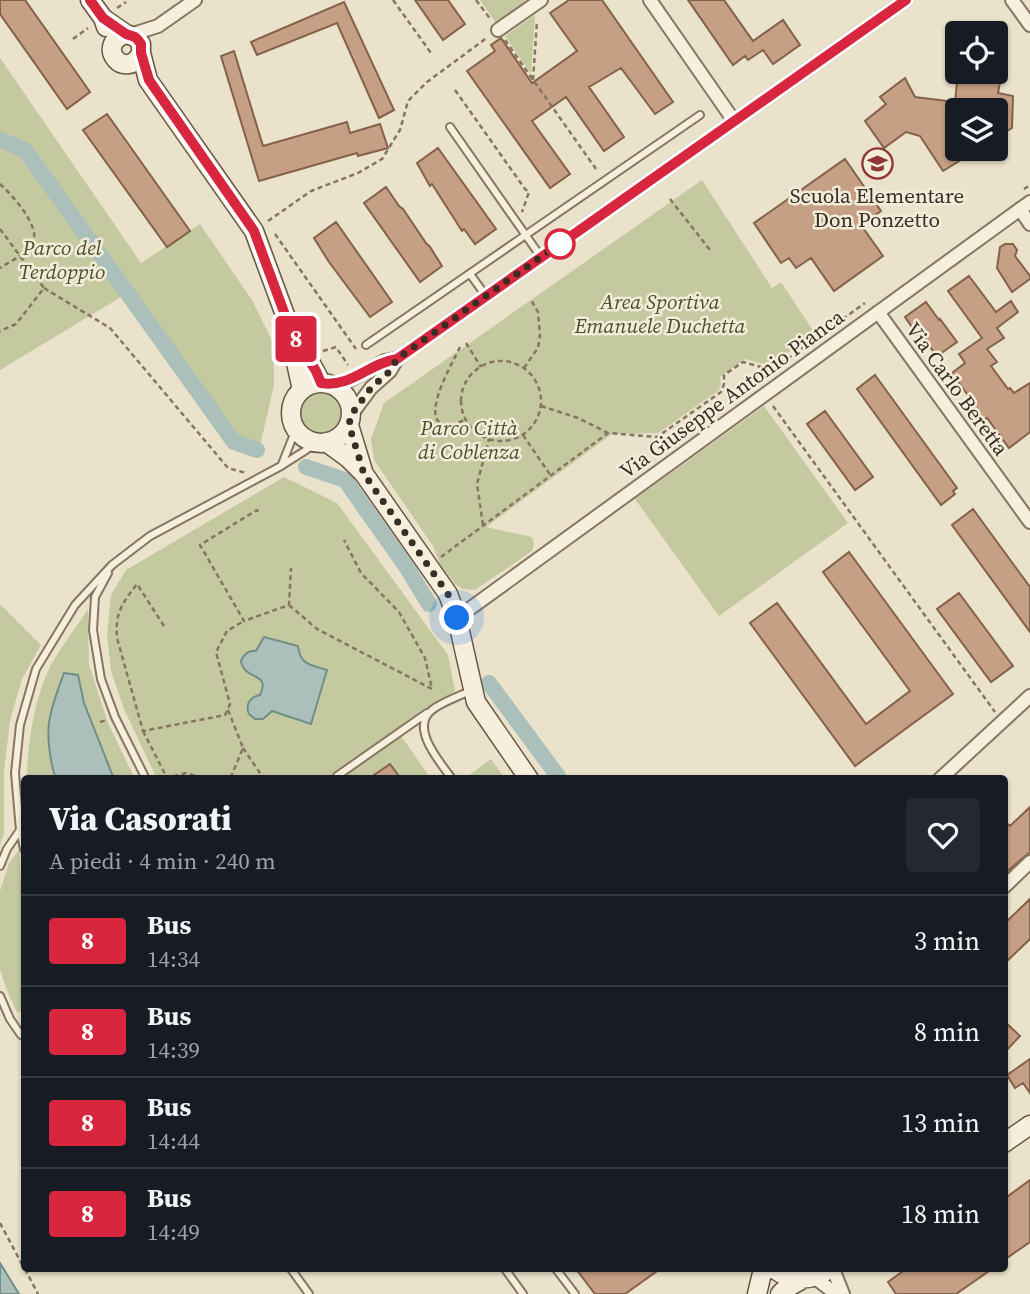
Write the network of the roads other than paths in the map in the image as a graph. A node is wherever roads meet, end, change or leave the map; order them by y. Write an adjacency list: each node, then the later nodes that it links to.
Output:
1 (90, 0): 7 (street)
2 (195, 0): 10 (street)
3 (650, 0): 15 (street)
4 (906, 0): 15 (street)
5 (1012, 0): 8 (street)
6 (537, 3): 9 (street)
7 (103, 18): 10 (street); 11 (street)
8 (1030, 25)
9 (498, 30)
10 (135, 43): 11 (street); 12 (street); 13 (street)
11 (112, 47): 12 (street)
12 (127, 65): 13 (street)
13 (149, 80): 24 (street)
14 (700, 115): 19 (lane)
15 (734, 121): 20 (street)
16 (450, 127): 19 (lane)
17 (1025, 206): 18 (street); 23 (street, Via Giuseppe Antonio Pianca)
18 (1030, 224)
19 (526, 235): 20 (lane); 21 (lane)
20 (541, 257): 22 (street)
21 (470, 274): 22 (lane); 25 (lane)
22 (485, 296): 26 (street)
23 (878, 312): 34 (street, Via Carlo Beretta); 36 (street, Via Giuseppe Antonio Pianca)
24 (293, 335): 27 (street); 28 (street)
25 (366, 345)
26 (397, 359): 27 (street); 29 (street)
27 (326, 384): 28 (street); 29 (street)
28 (302, 390): 30 (street)
29 (350, 420): 31 (street); 33 (street)
30 (296, 429): 31 (street); 32 (lane)
31 (321, 443): 32 (lane); 33 (street)
32 (281, 466): 35 (lane)
33 (364, 474): 36 (street)
34 (1030, 522)
35 (112, 565): 40 (lane); 45 (lane)
36 (457, 618): 37 (street)
37 (473, 689): 39 (lane); 43 (street)
38 (1030, 696): 44 (street)
39 (430, 711): 41 (lane); 42 (lane)
40 (144, 775)
41 (338, 775)
42 (449, 775)
43 (526, 775)
44 (944, 775)
45 (20, 830): 46 (lane); 48 (lane)
46 (21, 835)
47 (1030, 862): 49 (street)
48 (0, 866)
49 (1008, 883)
50 (0, 996): 51 (lane)
51 (21, 1035)
52 (1030, 1125): 53 (street)
53 (1008, 1140)
54 (293, 1272): 60 (lane)
55 (507, 1272): 61 (lane)
56 (558, 1272): 62 (lane)
57 (762, 1272): 63 (street)
58 (778, 1272): 59 (street)
59 (820, 1274): 64 (street); 65 (street); 66 (street)
60 (309, 1294)
61 (523, 1294)
62 (575, 1294)
63 (757, 1294)
64 (780, 1294)
65 (836, 1294)
66 (843, 1294)

